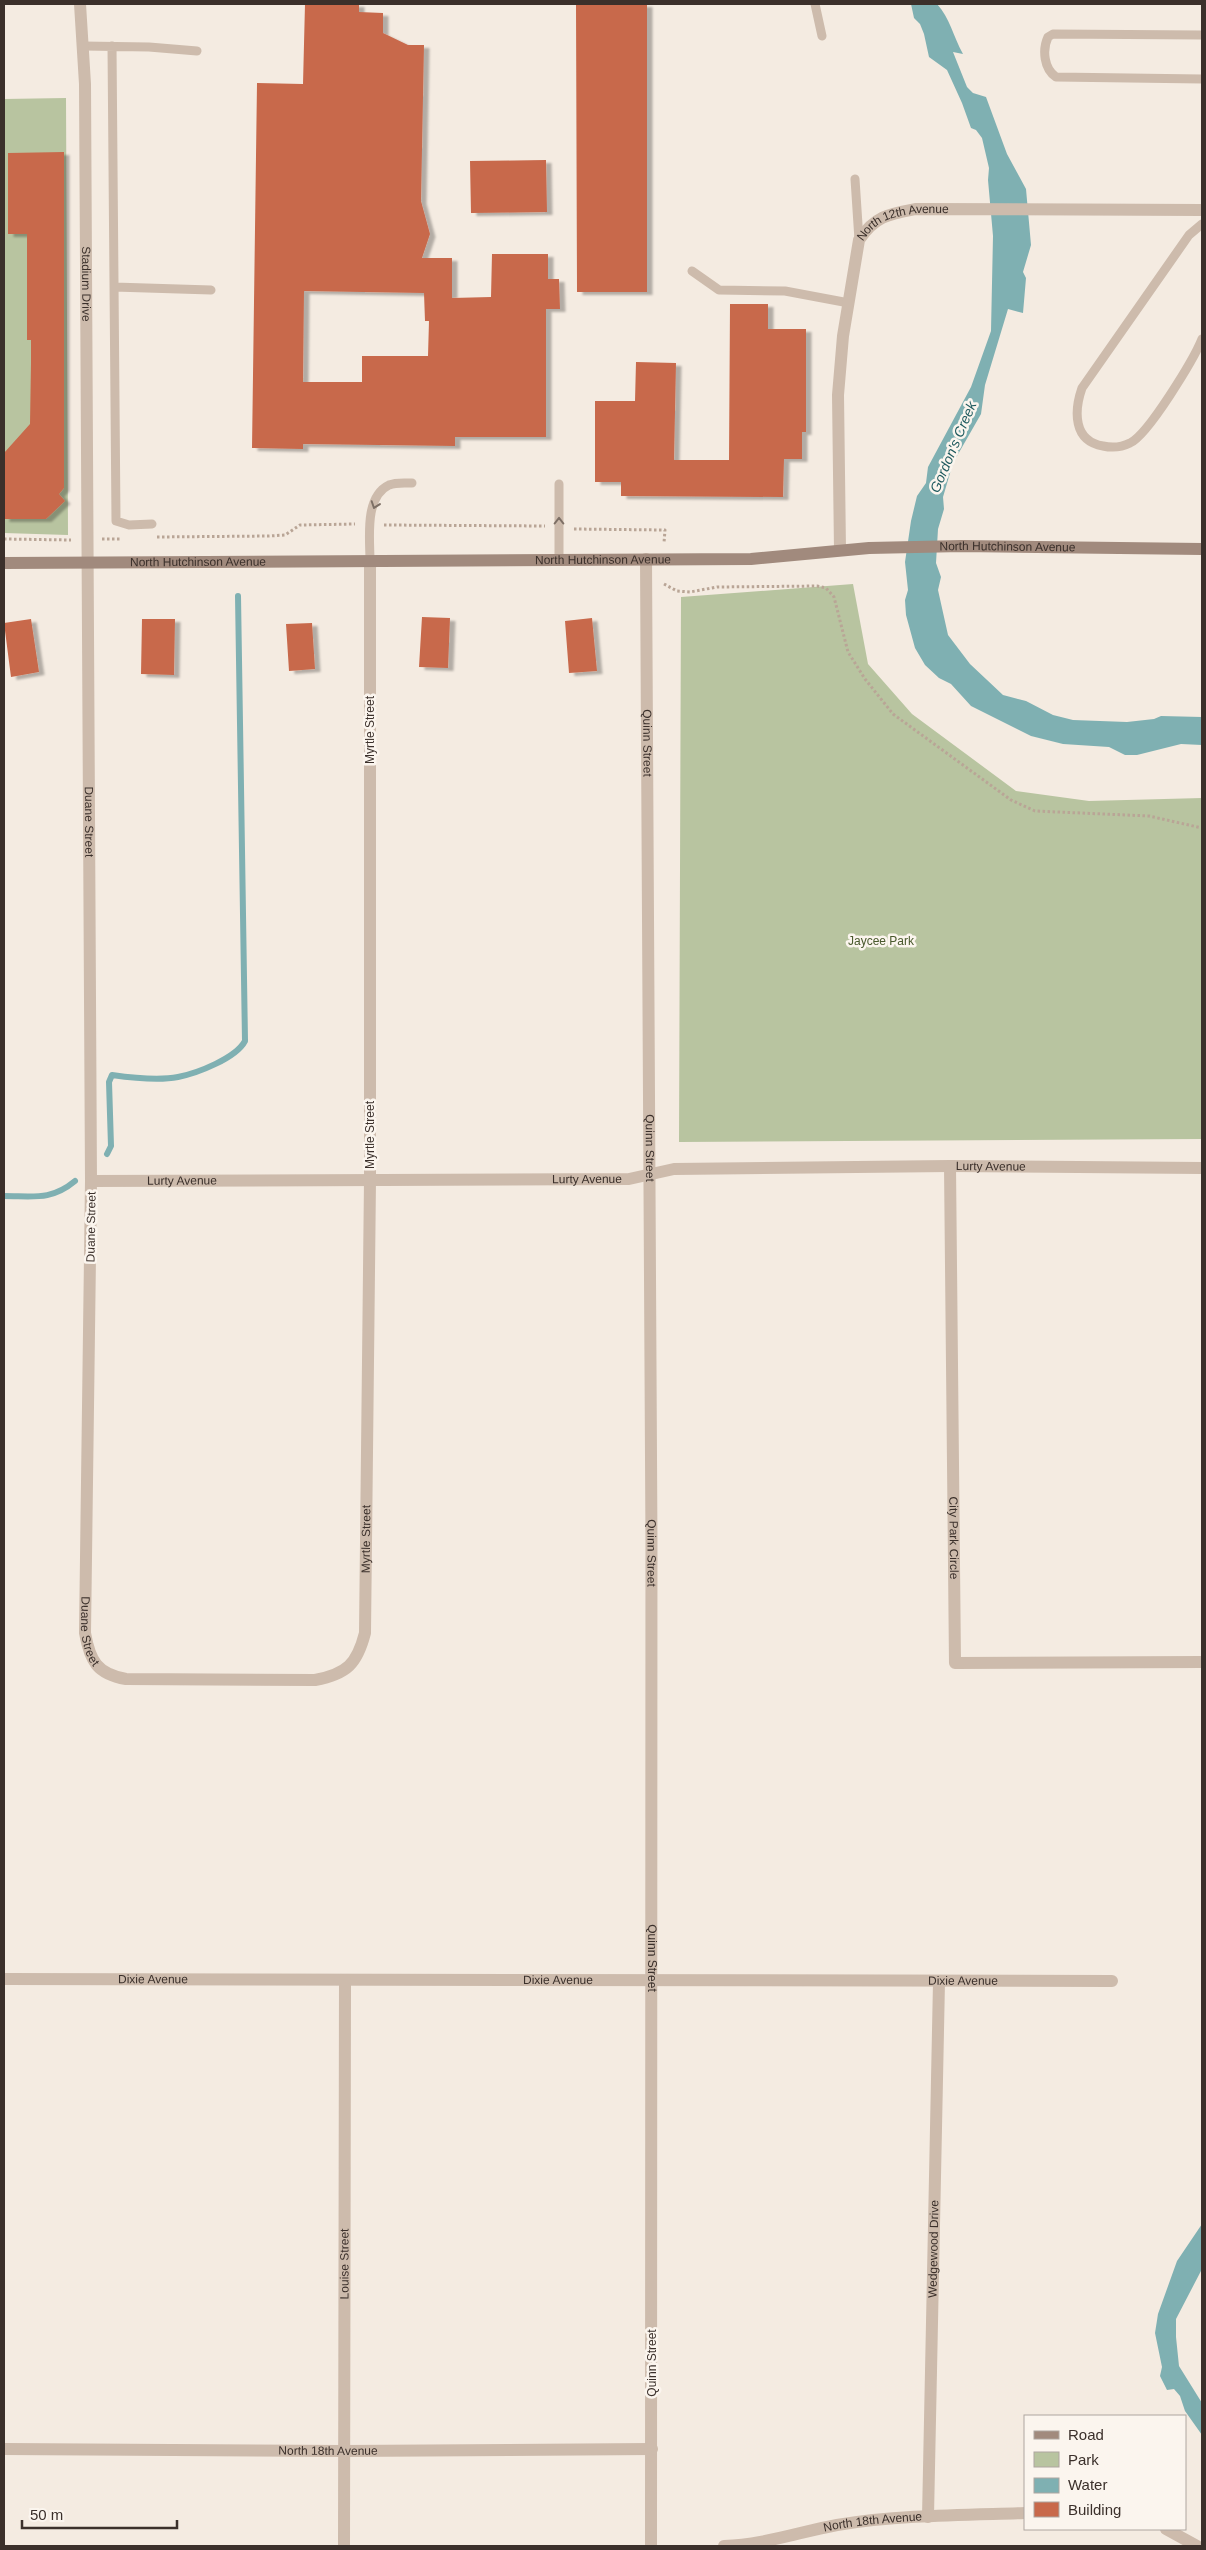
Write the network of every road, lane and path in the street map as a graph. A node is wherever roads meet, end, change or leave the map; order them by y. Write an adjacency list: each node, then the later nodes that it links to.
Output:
1 (80, 4): 5 (street, Stadium Drive)
2 (815, 4): 3 (lane)
3 (822, 36)
4 (1202, 36): 8 (lane)
5 (83, 46): 6 (lane); 25 (street, Stadium Drive)
6 (112, 46): 7 (lane); 14 (lane)
7 (197, 51)
8 (1202, 79)
9 (855, 179): 12 (lane)
10 (1202, 210): 12 (street, North 12th Avenue)
11 (1202, 224): 17 (lane)
12 (859, 240): 16 (street, North 12th Avenue)
13 (692, 271): 16 (lane)
14 (114, 287): 15 (lane); 20 (lane)
15 (211, 290)
16 (849, 303): 28 (street, North 12th Avenue)
17 (1202, 339)
18 (412, 483): 21 (lane, one-way to 21)
19 (559, 484): 22 (lane, one-way to 19)
20 (152, 524)
21 (370, 525): 22 (path); 23 (path); 32 (lane)
22 (559, 527): 29 (lane); 31 (path)
23 (150, 538)
24 (4, 539): 25 (path)
25 (87, 539): 26 (path); 34 (street, Stadium Drive)
26 (122, 539)
27 (1202, 549): 28 (main road, North Hutchinson Avenue)
28 (840, 550): 31 (main road, North Hutchinson Avenue)
29 (559, 559): 30 (main road, North Hutchinson Avenue); 32 (main road, North Hutchinson Avenue)
30 (646, 559): 31 (main road, North Hutchinson Avenue); 38 (street, Quinn Street)
31 (664, 559): 35 (path)
32 (370, 561): 34 (main road, North Hutchinson Avenue); 39 (street, Myrtle Street)
33 (4, 563): 34 (main road, North Hutchinson Avenue)
34 (87, 563): 40 (street, Duane Street)
35 (1202, 828)
36 (950, 1166): 37 (street, Lurty Avenue); 38 (street, Lurty Avenue); 41 (street, City Park Circle)
37 (1202, 1168)
38 (651, 1174): 39 (street, Lurty Avenue); 45 (street, Quinn Street)
39 (370, 1180): 40 (street, Lurty Avenue); 42 (street, Myrtle Street)
40 (91, 1181): 42 (street, Duane Street)
41 (1202, 1662)
42 (315, 1680)
43 (4, 1979): 44 (street, Dixie Avenue)
44 (345, 1980): 45 (street, Dixie Avenue); 50 (street, Louise Street)
45 (653, 1981): 47 (street, Dixie Avenue); 49 (street, Quinn Street)
46 (1112, 1981): 47 (street, Dixie Avenue)
47 (939, 1982): 52 (street, Wedgewood Drive)
48 (4, 2449): 50 (street, North 18th Avenue)
49 (652, 2449): 50 (street, North 18th Avenue); 55 (street, Quinn Street)
50 (343, 2451): 54 (street, Louise Street)
51 (1024, 2513): 52 (street, North 18th Avenue)
52 (928, 2517): 56 (street, North 18th Avenue)
53 (1168, 2530): 57 (street)
54 (344, 2546)
55 (651, 2546)
56 (724, 2546)
57 (1197, 2546)

